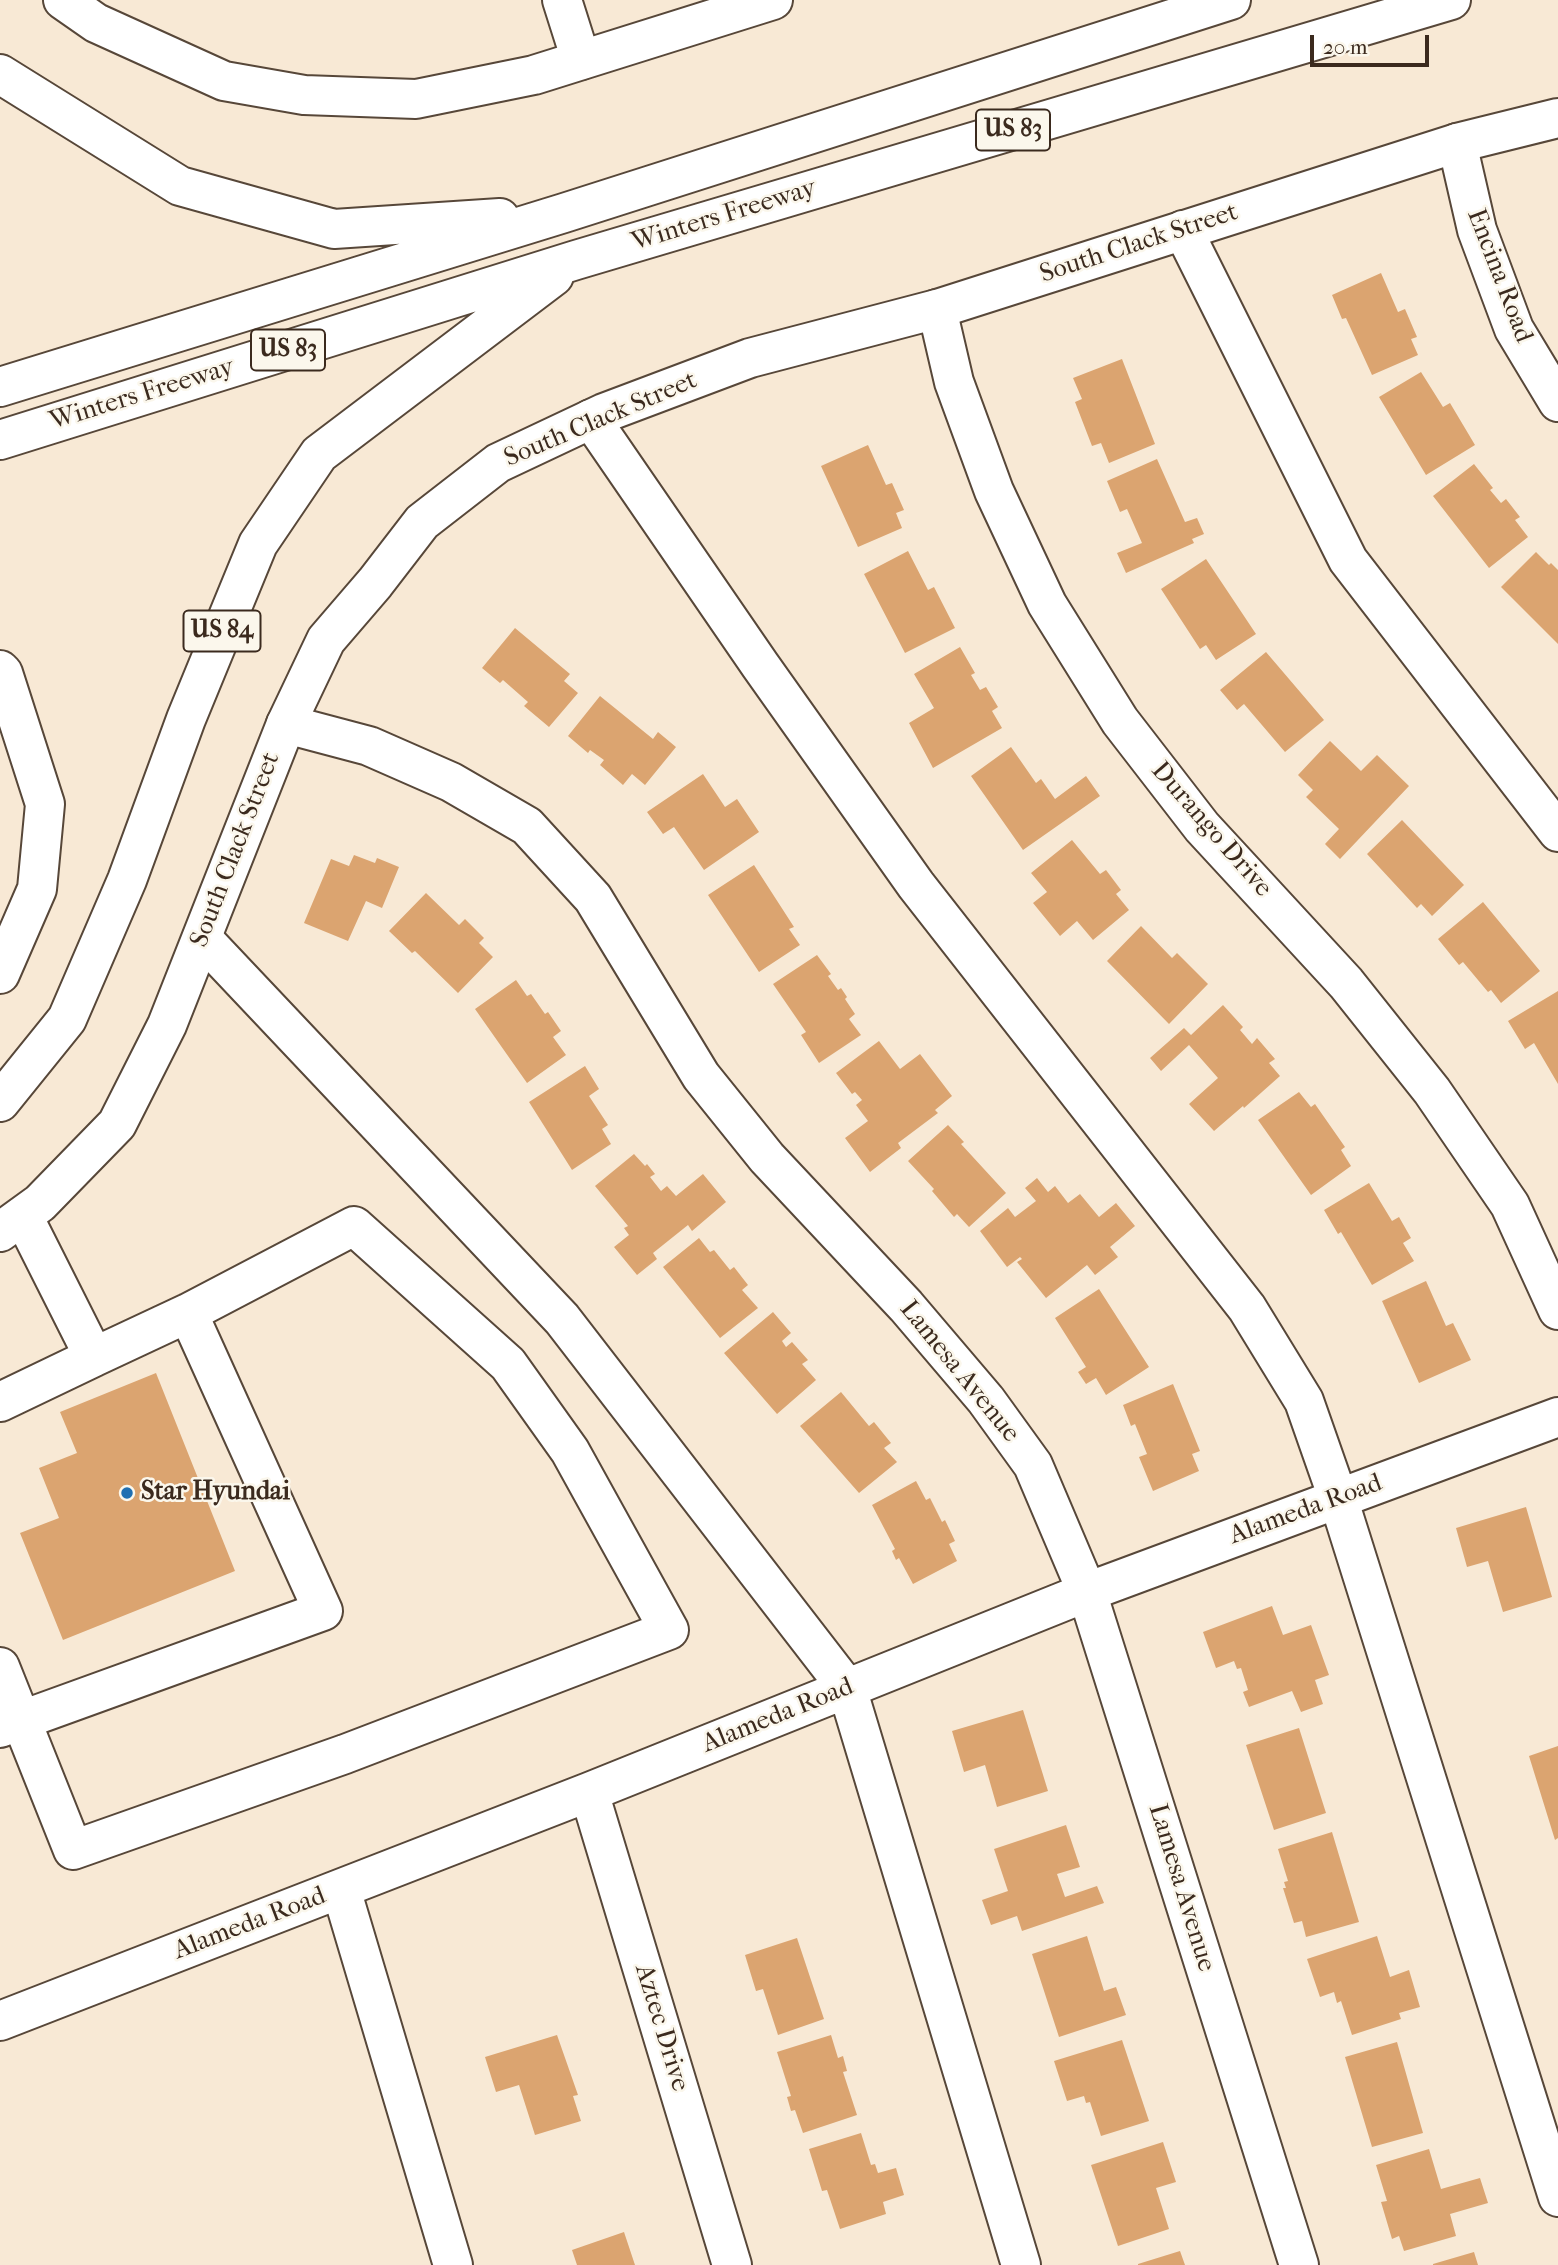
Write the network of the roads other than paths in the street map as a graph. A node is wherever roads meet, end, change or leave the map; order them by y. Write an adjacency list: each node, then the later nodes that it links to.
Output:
1 (562, 0): 6 (main road)
2 (773, 0): 6 (main road)
3 (1231, 0): 10 (main road, Winters Freeway / US 83)
4 (1451, 0): 12 (main road, Winters Freeway / US 83)
5 (75, 4): 6 (main road)
6 (581, 60)
7 (0, 74): 10 (main road)
8 (1558, 118): 9 (main road, South Clack Street)
9 (1457, 143): 11 (main road, South Clack Street); 15 (main road, Encina Road)
10 (564, 213): 14 (main road, Winters Freeway / US 83)
11 (1183, 230): 13 (main road, South Clack Street); 20 (main road)
12 (576, 260): 17 (main road, Winters Freeway / US 83); 23 (main road, US 84)
13 (937, 309): 16 (main road, South Clack Street); 25 (main road, Durango Drive)
14 (0, 387)
15 (1558, 402)
16 (591, 419): 19 (main road, South Clack Street); 30 (main road)
17 (0, 440)
18 (0, 670): 22 (main road)
19 (286, 724): 21 (main road, South Clack Street); 31 (main road, Lamesa Avenue)
20 (1558, 832)
21 (202, 938): 24 (main road, South Clack Street); 33 (main road)
22 (0, 974)
23 (0, 1102)
24 (11, 1224): 27 (main road)
25 (1558, 1310)
26 (188, 1313): 27 (main road); 34 (main road); 34 (main road)
27 (94, 1357): 28 (main road)
28 (0, 1402)
29 (1558, 1416): 30 (main road, Alameda Road)
30 (1338, 1498): 31 (main road, Alameda Road); 38 (main road)
31 (1087, 1592): 33 (main road, Alameda Road); 42 (main road, Lamesa Avenue)
32 (0, 1667): 34 (main road)
33 (847, 1688): 35 (main road, Alameda Road); 41 (main road)
34 (11, 1724)
35 (590, 1792): 36 (main road, Alameda Road); 40 (main road, Aztec Drive)
36 (341, 1889): 37 (main road, Alameda Road); 39 (main road)
37 (0, 2021)
38 (1558, 2197)
39 (453, 2265)
40 (732, 2265)
41 (1021, 2265)
42 (1299, 2265)

